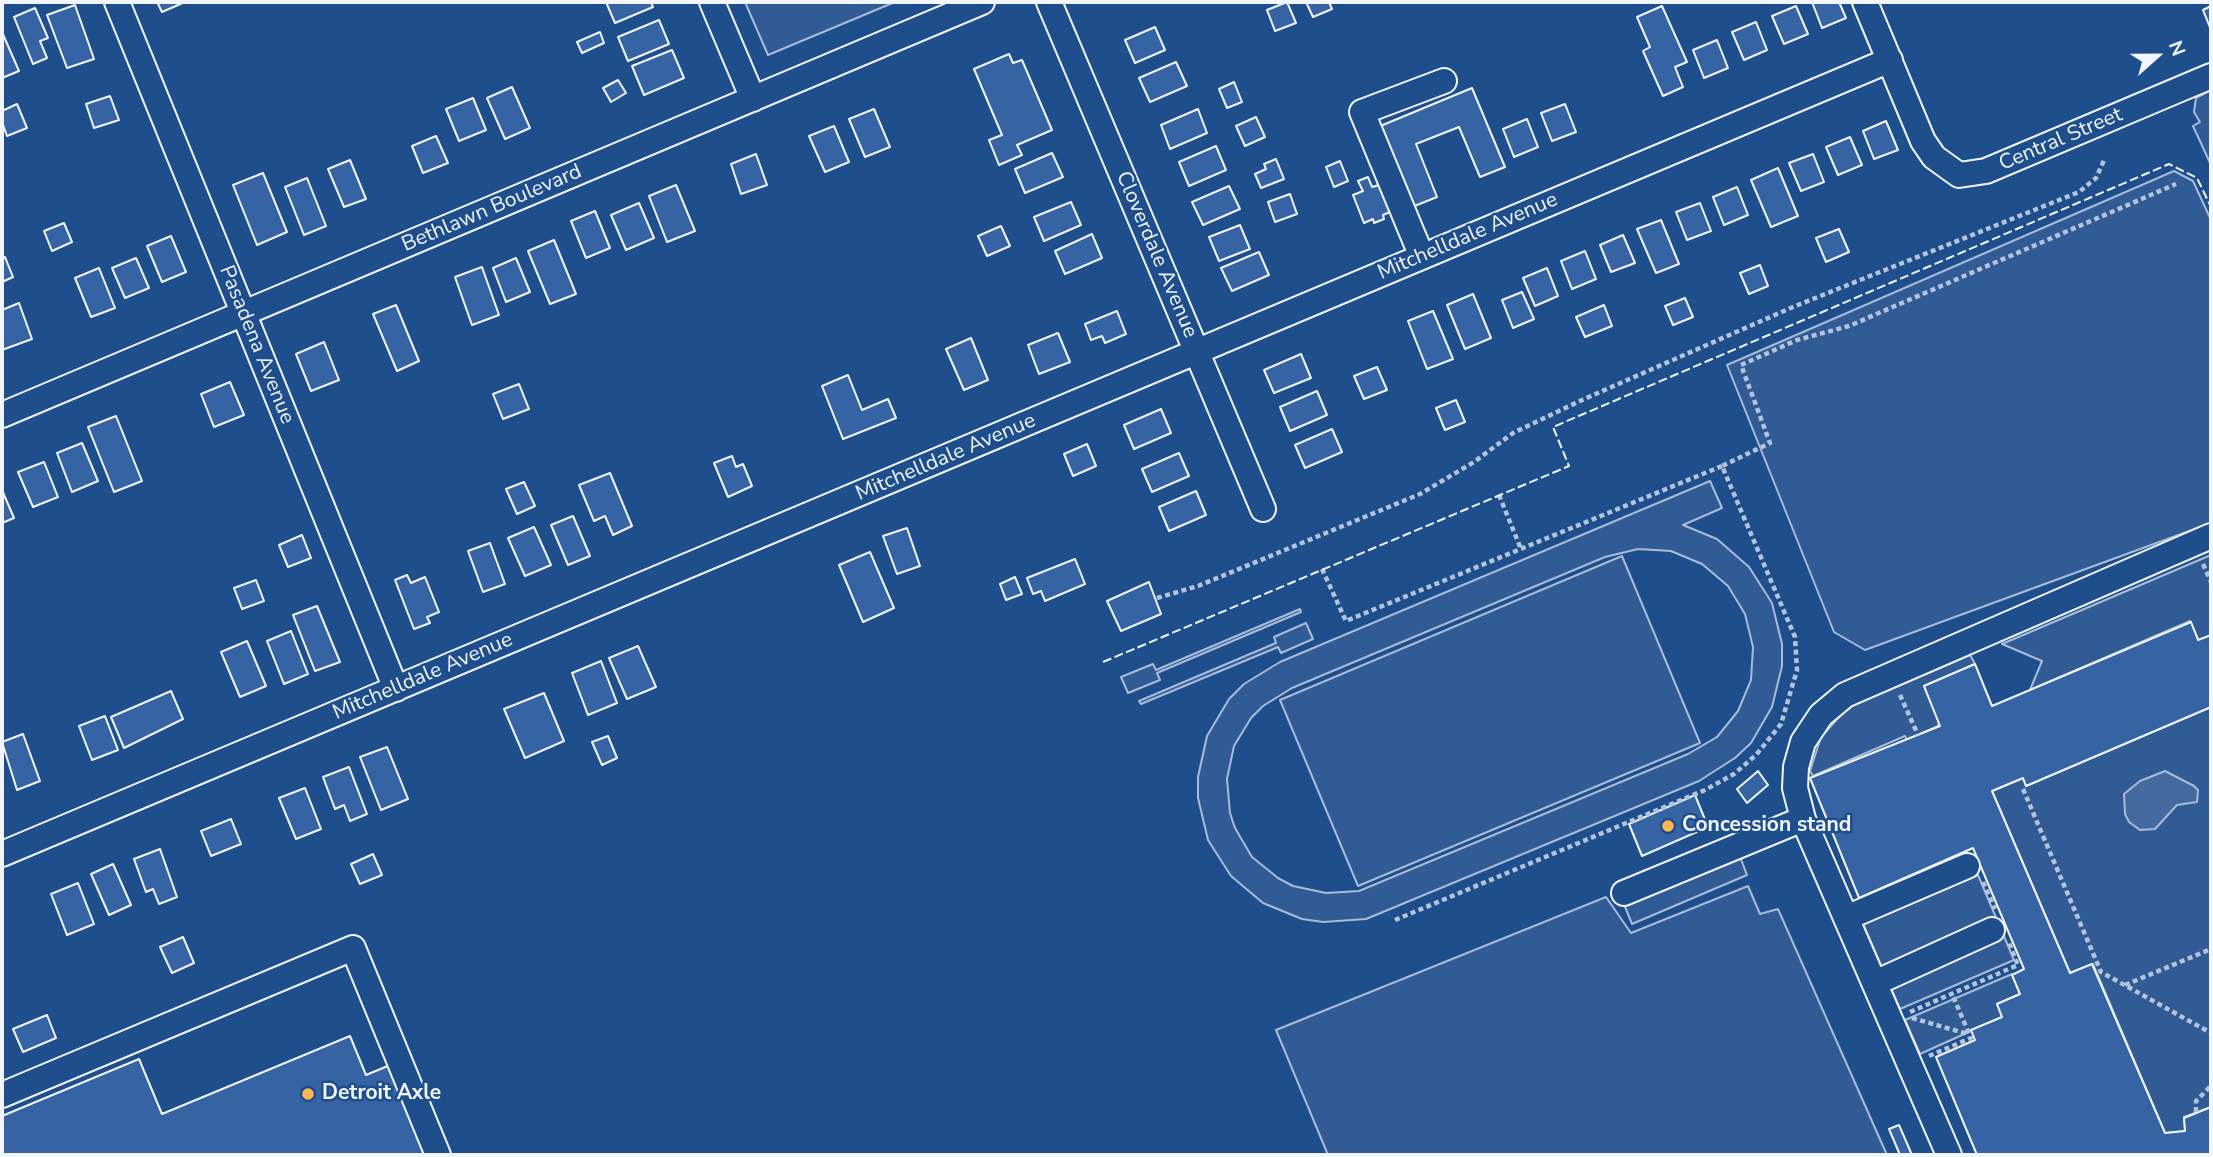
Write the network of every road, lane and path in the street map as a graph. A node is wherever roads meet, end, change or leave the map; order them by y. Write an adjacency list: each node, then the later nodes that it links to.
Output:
1 (117, 2): 13 (street, Pasadena Avenue)
2 (712, 2): 9 (street)
3 (982, 2): 9 (street, Bethlawn Boulevard)
4 (1049, 2): 14 (street, Cloverdale Avenue)
5 (1865, 2): 6 (street)
6 (1890, 60): 7 (street, Central Street); 12 (street, Mitchelldale Avenue)
7 (2211, 76)
8 (1444, 81): 12 (street)
9 (754, 99): 13 (street, Bethlawn Boulevard)
10 (2105, 158): 23 (path)
11 (2176, 184): 16 (path)
12 (1422, 257): 14 (street, Mitchelldale Avenue)
13 (243, 314): 15 (street, Bethlawn Boulevard); 25 (street, Pasadena Avenue)
14 (1197, 352): 18 (street, Cloverdale Avenue); 25 (street, Mitchelldale Avenue)
15 (2, 415)
16 (1722, 466): 20 (path); 33 (path)
17 (1499, 495): 20 (path)
18 (1263, 509)
19 (2205, 545): 22 (path); 28 (street)
20 (1521, 549): 21 (path)
21 (1322, 569)
22 (2211, 582)
23 (1157, 598)
24 (1896, 684): 26 (path)
25 (396, 689): 29 (street, Mitchelldale Avenue)
26 (1917, 735)
27 (2023, 789): 37 (path)
28 (1803, 819): 31 (street); 32 (street)
29 (2, 854)
30 (1967, 866): 32 (street)
31 (1624, 893)
32 (1846, 918): 36 (street)
33 (1395, 920)
34 (1992, 930): 36 (street)
35 (2211, 948): 37 (path)
36 (1875, 983): 47 (street)
37 (2125, 985): 40 (path)
38 (1952, 994): 41 (path)
39 (1903, 1015): 41 (path)
40 (2211, 1033)
41 (1969, 1034): 42 (path)
42 (1920, 1060)
43 (2211, 1086): 45 (path)
44 (2, 1095): 46 (street)
45 (2196, 1112)
46 (438, 1155)
47 (1949, 1155)

